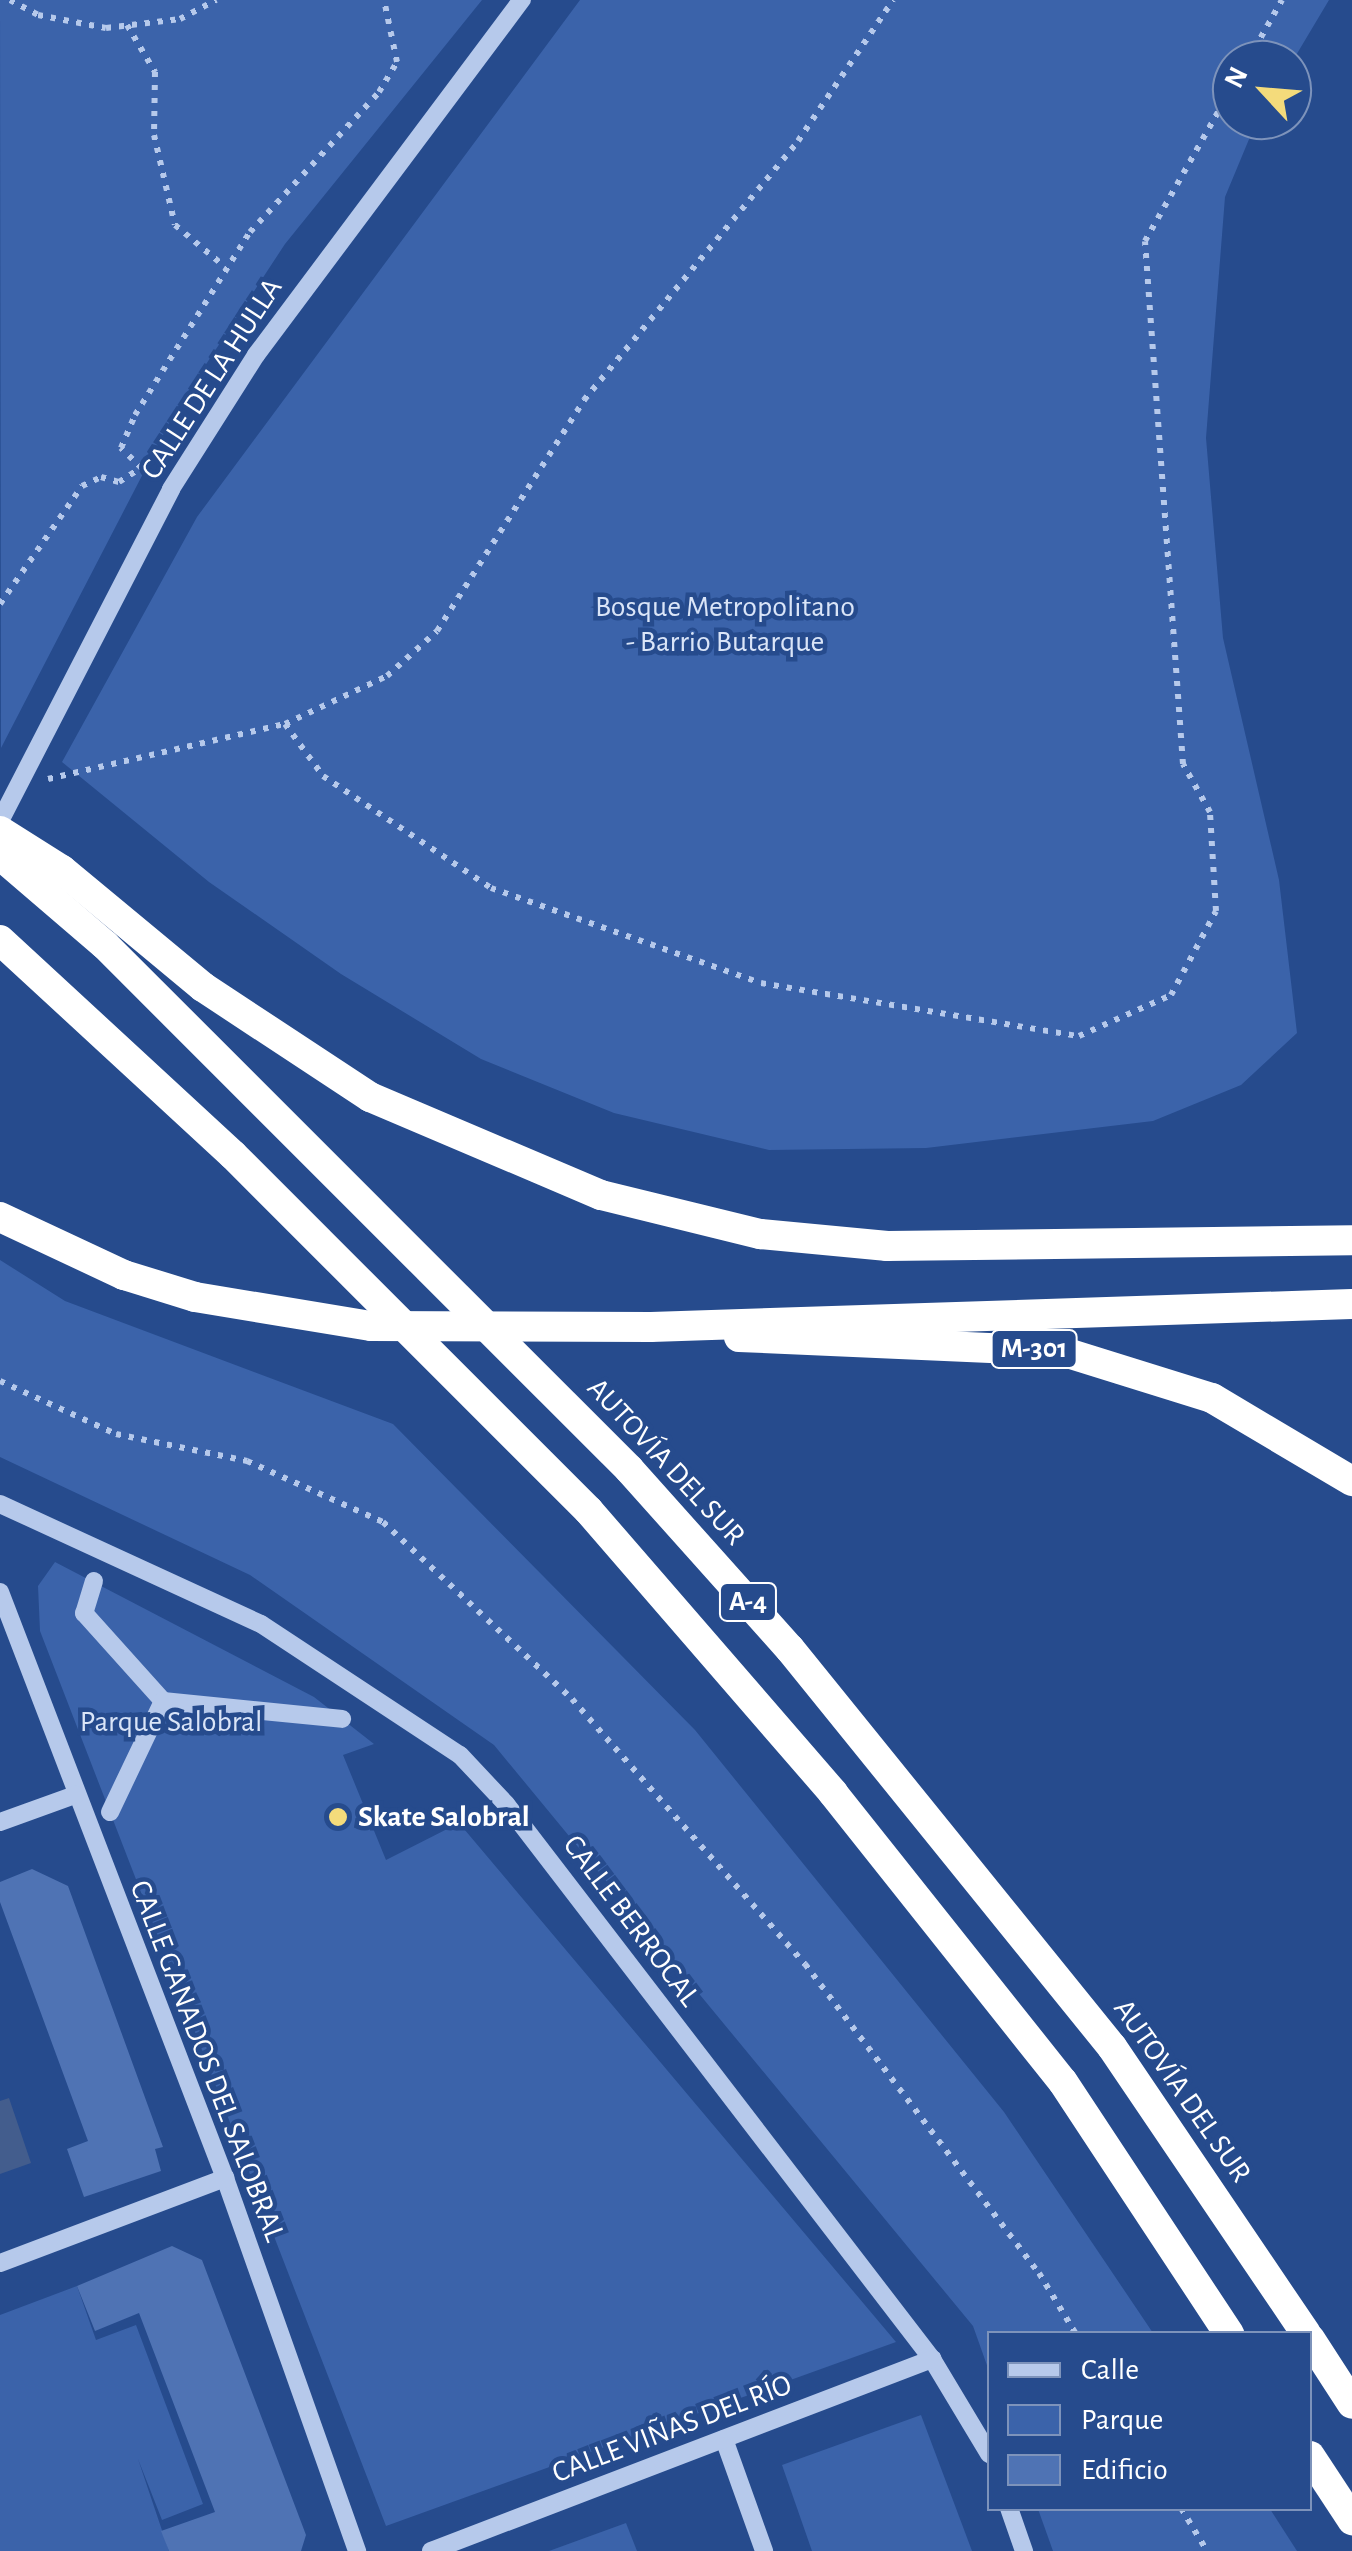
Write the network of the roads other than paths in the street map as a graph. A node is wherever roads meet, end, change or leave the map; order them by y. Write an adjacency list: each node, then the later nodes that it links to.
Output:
1 (522, 0): 2 (street, CALLE DE LA HULLA)
2 (0, 821)
3 (0, 831): 5 (highway, A-4)
4 (0, 854): 5 (highway, AUTOVÍA DEL SUR / A-4)
5 (119, 937): 8 (highway); 23 (highway, AUTOVÍA DEL SUR / A-4)
6 (0, 940): 22 (highway, A-4)
7 (0, 1216): 10 (highway, bridge)
8 (1352, 1240)
9 (1352, 1304): 10 (highway)
10 (687, 1327): 11 (highway, M-301)
11 (1352, 1480)
12 (0, 1504): 25 (street, CALLE BERROCAL)
13 (94, 1582): 15 (street)
14 (0, 1592): 17 (street, CALLE GANADOS DEL SALOBRAL)
15 (164, 1700): 16 (street); 18 (street)
16 (342, 1718)
17 (75, 1795): 19 (street); 20 (street, CALLE GANADOS DEL SALOBRAL)
18 (110, 1812)
19 (0, 1822)
20 (226, 2178): 21 (street); 32 (street, CALLE GANADOS DEL SALOBRAL)
21 (0, 2263)
22 (1227, 2331)
23 (1305, 2331)
24 (1312, 2342): 26 (highway, AUTOVÍA DEL SUR / A-4)
25 (932, 2359): 27 (street, CALLE VIÑAS DEL RÍO); 28 (street, CALLE BERROCAL)
26 (1352, 2404)
27 (724, 2439): 33 (street, CALLE VIÑAS DEL RÍO); 34 (street)
28 (987, 2449)
29 (1312, 2459): 31 (highway)
30 (1010, 2511): 35 (street)
31 (1352, 2520)
32 (357, 2551)
33 (431, 2551)
34 (764, 2551)
35 (1024, 2551)

